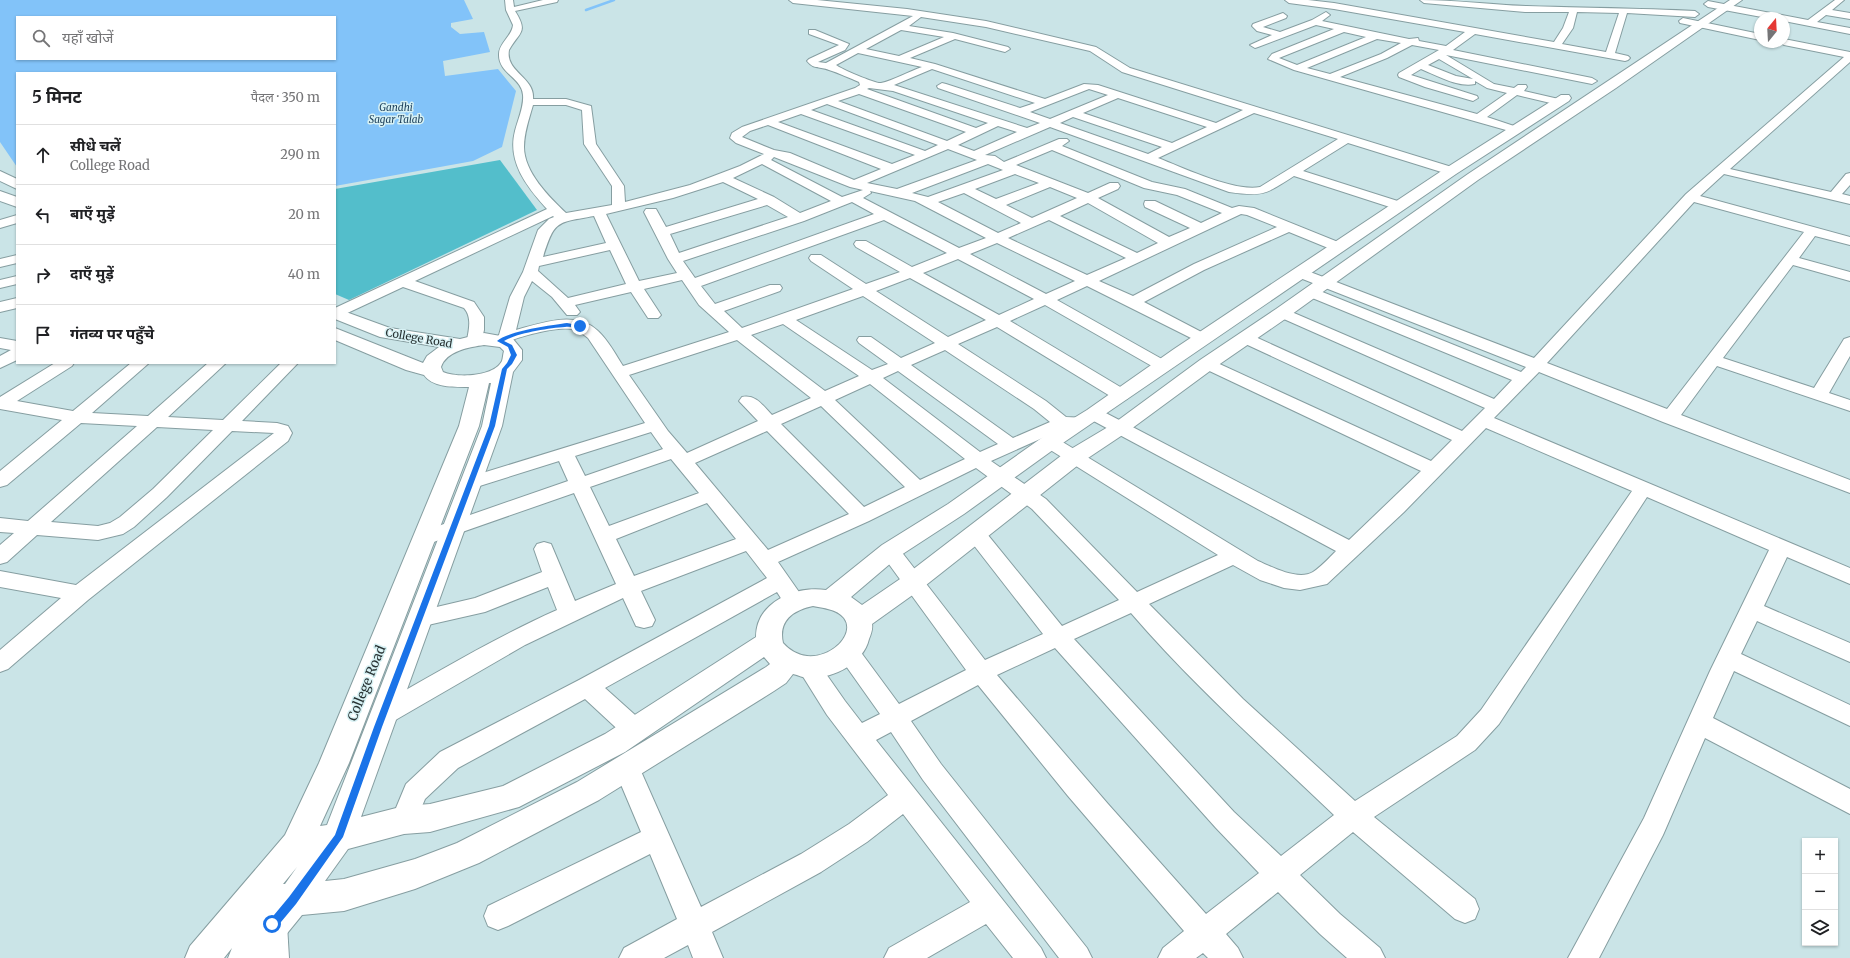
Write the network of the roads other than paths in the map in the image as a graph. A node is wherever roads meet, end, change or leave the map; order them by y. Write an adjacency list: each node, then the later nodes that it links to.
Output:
1 (554, 0): 10 (street)
2 (793, 0): 24 (street)
3 (1289, 0): 7 (street)
4 (1363, 0): 17 (street)
5 (1424, 0): 20 (street)
6 (1540, 0): 15 (street)
7 (1305, 1): 12 (street)
8 (1634, 1): 23 (street)
9 (1838, 2): 11 (street); 21 (street)
10 (510, 5): 79 (street)
11 (1850, 6)
12 (1338, 7): 17 (street); 30 (street)
13 (1520, 8): 15 (street); 20 (street); 29 (street)
14 (1412, 9): 22 (street); 32 (street); 33 (street)
15 (1544, 9): 16 (street)
16 (1574, 9): 18 (street); 50 (street)
17 (1355, 10): 22 (street)
18 (1623, 10): 23 (street); 23 (street); 56 (street)
19 (1448, 11): 20 (street)
20 (1483, 11)
21 (1825, 12): 27 (street); 31 (street)
22 (1375, 13): 36 (street)
23 (1700, 13): 26 (street); 37 (street); 42 (street); 56 (main road); 81 (main road)
24 (917, 14): 34 (street); 35 (street)
25 (1284, 16): 41 (street)
26 (1754, 16)
27 (1850, 16)
28 (1790, 19): 31 (street)
29 (1519, 20)
30 (1315, 22): 36 (street); 41 (street)
31 (1810, 23): 38 (street)
32 (1436, 24): 33 (street); 47 (street)
33 (1473, 26): 40 (street); 55 (street)
34 (900, 27): 43 (street); 53 (street)
35 (999, 27): 45 (street); 82 (street)
36 (1346, 29): 44 (street); 64 (street)
37 (1754, 31)
38 (1850, 31)
39 (812, 32): 62 (street)
40 (1512, 34): 50 (street); 59 (street)
41 (1280, 35): 49 (street)
42 (1754, 35)
43 (953, 36): 45 (street); 58 (street)
44 (1376, 36): 47 (street); 64 (street)
45 (969, 39): 52 (street)
46 (1790, 39): 54 (street)
47 (1411, 42): 55 (street); 67 (street)
48 (1790, 43): 57 (street)
49 (1255, 45)
50 (1557, 46): 51 (street)
51 (1569, 48): 56 (street); 65 (street)
52 (1005, 49)
53 (858, 50): 58 (street); 62 (street)
54 (1850, 51)
55 (1444, 52): 59 (street); 60 (street); 69 (street)
56 (1618, 56): 68 (main road)
57 (1850, 56): 111 (street)
58 (900, 59): 61 (street)
59 (1485, 59): 65 (street)
60 (1420, 65): 69 (street); 76 (street)
61 (932, 66): 66 (street); 70 (street)
62 (830, 67): 72 (street)
63 (1497, 67): 69 (street)
64 (1297, 68): 67 (street)
65 (1544, 70): 68 (street); 73 (street)
66 (968, 77): 71 (street); 80 (street)
67 (1331, 78): 84 (street)
68 (1592, 81): 77 (main road)
69 (1486, 83): 73 (street); 76 (street)
70 (885, 86): 72 (street); 75 (street)
71 (942, 86): 75 (street); 85 (street)
72 (862, 87): 78 (street); 95 (street)
73 (1516, 92): 77 (street); 88 (street)
74 (1118, 94): 80 (street); 86 (street); 92 (street)
75 (917, 96): 90 (street)
76 (1473, 98): 84 (street)
77 (1563, 99): 81 (main road); 94 (main road)
78 (828, 101): 83 (street); 87 (street)
79 (528, 102): 134 (street); 138 (street)
80 (1044, 102): 85 (street)
81 (1587, 102): 106 (main road)
82 (1254, 109): 92 (street); 98 (street)
83 (801, 110): 89 (street); 93 (street)
84 (1454, 111): 88 (street)
85 (1020, 112): 91 (street)
86 (1073, 113): 91 (street); 102 (street)
87 (878, 118): 93 (street); 100 (street)
88 (1479, 118): 94 (street)
89 (769, 122): 99 (street); 104 (street)
90 (998, 122): 95 (street); 96 (street)
91 (1051, 122): 96 (street); 97 (street)
92 (1215, 126): 102 (street)
93 (851, 128): 99 (street); 105 (street)
94 (1514, 130): 106 (main road)
95 (976, 132): 100 (street)
96 (1027, 132): 103 (street)
97 (1078, 134): 101 (street); 108 (street)
98 (1348, 138): 112 (street); 113 (street)
99 (817, 140): 104 (street); 110 (street)
100 (950, 144): 103 (street); 105 (street)
101 (1052, 146): 109 (street); 137 (street)
102 (1172, 147): 108 (street)
103 (976, 154): 107 (street)
104 (771, 155): 115 (street); 122 (street); 122 (street)
105 (926, 155): 110 (street)
106 (1488, 157): 112 (main road); 151 (main road)
107 (991, 159): 109 (street); 121 (street)
108 (1147, 159): 113 (street)
109 (1012, 167): 117 (street); 120 (street)
110 (890, 168): 122 (street)
111 (1721, 170): 124 (street); 125 (street)
112 (1451, 171): 133 (main road)
113 (1293, 172): 133 (street)
114 (0, 175): 118 (main road)
115 (722, 177): 127 (street); 134 (street)
116 (1849, 178): 125 (street)
117 (1051, 182): 126 (street); 131 (street)
118 (16, 184)
119 (1114, 186): 126 (street)
120 (964, 188): 129 (street); 131 (street)
121 (899, 193): 122 (street); 129 (street)
122 (849, 194): 139 (street); 141 (street)
123 (0, 195): 130 (main road)
124 (1691, 196): 147 (street); 211 (street)
125 (1834, 196): 128 (street)
126 (1089, 198): 140 (street); 153 (street)
127 (769, 200): 141 (street); 148 (street)
128 (1850, 200)
129 (927, 202): 150 (street)
130 (16, 203)
131 (996, 204): 143 (street)
132 (1150, 204): 145 (street)
133 (1399, 206): 149 (main road)
134 (619, 207): 135 (street)
135 (598, 211): 138 (street); 155 (street)
136 (650, 212): 148 (street)
137 (1233, 213): 145 (street); 146 (street)
138 (559, 214): 164 (street); 171 (street)
139 (885, 214): 157 (street); 169 (street)
140 (1050, 216): 143 (street); 159 (street)
141 (799, 218): 161 (street)
142 (16, 219): 144 (street)
143 (1032, 223): 150 (street)
144 (0, 224)
145 (1201, 228): 153 (street)
146 (1287, 228): 156 (street); 178 (street)
147 (1812, 231): 152 (street); 162 (street)
148 (662, 232): 161 (street)
149 (1362, 232): 151 (main road); 156 (main road)
150 (998, 238): 157 (street); 170 (street)
151 (1385, 239): 174 (main road)
152 (1850, 241)
153 (1169, 243): 159 (street)
154 (861, 244): 165 (street)
155 (614, 245): 164 (street); 173 (street)
156 (1338, 247): 166 (main road)
157 (958, 254): 165 (street); 177 (street)
158 (816, 258): 176 (street)
159 (1137, 258): 170 (street)
160 (16, 259): 163 (street)
161 (675, 260): 169 (street)
162 (1790, 260): 167 (street); 201 (street)
163 (0, 263)
164 (531, 267): 180 (street); 192 (street)
165 (911, 273): 176 (street); 187 (street)
166 (1300, 273): 174 (street); 193 (main road)
167 (1850, 277)
168 (16, 280): 172 (street)
169 (689, 280): 173 (street); 182 (street)
170 (1088, 280): 177 (street); 178 (street)
171 (403, 282): 183 (street); 195 (street)
172 (0, 284)
173 (634, 286): 180 (street); 185 (street)
174 (1317, 287): 184 (main road); 211 (street); 216 (street)
175 (774, 288): 182 (street)
176 (866, 290): 186 (street); 198 (street)
177 (1045, 299): 187 (street); 210 (street)
178 (1133, 302): 193 (street)
179 (16, 303): 181 (street)
180 (565, 303): 188 (street)
181 (0, 307)
182 (713, 310): 190 (street)
183 (336, 313): 195 (main road, College Road)
184 (1282, 313): 191 (main road); 223 (street)
185 (653, 315)
186 (785, 319): 190 (street); 215 (street)
187 (997, 320): 198 (street); 219 (street)
188 (580, 326): 192 (street); 214 (street)
189 (336, 333): 213 (main road, College Road)
190 (741, 335): 214 (street); 220 (street)
191 (1245, 338): 208 (main road); 235 (street)
192 (503, 339): 195 (main road, College Road); 212 (main road)
193 (1203, 339): 210 (main road)
194 (865, 340): 207 (street)
195 (466, 342): 213 (main road)
196 (1850, 342): 209 (street)
197 (0, 343): 199 (street)
198 (946, 343): 207 (street); 231 (street)
199 (16, 346)
200 (16, 354): 202 (street)
201 (1714, 360): 218 (street); 227 (street)
202 (0, 363)
203 (64, 364): 222 (street)
204 (140, 364): 225 (street)
205 (217, 364): 229 (street)
206 (289, 364): 233 (street)
207 (899, 364): 215 (street); 237 (street)
208 (1207, 364): 234 (main road); 242 (street)
209 (1844, 364): 218 (street)
210 (1164, 366): 219 (main road)
211 (1536, 366): 216 (street); 227 (street)
212 (504, 369): 217 (main road, College Road); 245 (main road)
213 (432, 371): 217 (main road, College Road)
214 (621, 372): 232 (street)
215 (871, 377): 220 (street); 241 (street)
216 (1524, 379): 223 (street)
217 (480, 380): 258 (main road, College Road)
218 (1819, 395): 224 (street)
219 (1121, 396): 226 (main road)
220 (824, 398): 230 (street); 249 (street)
221 (748, 401): 230 (street)
222 (0, 404): 225 (street)
223 (1496, 406): 228 (street)
224 (1850, 406)
225 (75, 417): 229 (street); 244 (street)
226 (1088, 418): 231 (street); 234 (street); 236 (main road)
227 (1669, 418): 247 (street)
228 (1483, 420): 235 (street); 248 (street)
229 (152, 422): 233 (street); 254 (street)
230 (770, 423): 239 (street); 252 (street)
231 (1062, 423): 237 (street)
232 (656, 425): 238 (street); 239 (street)
233 (227, 426): 254 (street); 273 (street)
234 (1120, 428): 240 (main road); 262 (street)
235 (1465, 438): 242 (street)
236 (1050, 442): 240 (street); 243 (main road)
237 (1013, 446): 241 (street)
238 (565, 454): 245 (street); 246 (street)
239 (679, 456): 246 (street); 251 (street)
240 (1074, 457): 250 (main road); 264 (street)
241 (978, 460): 243 (street); 249 (street)
242 (1434, 470): 262 (street)
243 (1000, 477): 250 (street); 263 (main road)
244 (0, 481)
245 (470, 483): 255 (main road)
246 (579, 485): 255 (street); 257 (street)
247 (1850, 487)
248 (1643, 488): 260 (street); 299 (street)
249 (918, 489): 252 (street)
250 (1026, 494): 256 (main road); 276 (street)
251 (711, 495): 257 (street); 259 (street)
252 (862, 516): 266 (street)
253 (0, 525): 254 (street)
254 (34, 527): 265 (street)
255 (453, 528): 258 (street); 279 (main road)
256 (976, 534): 271 (main road); 282 (street)
257 (604, 536): 272 (street)
258 (424, 538): 303 (main road, College Road)
259 (750, 542): 266 (street); 272 (street)
260 (1780, 546): 268 (street); 277 (street)
261 (544, 549): 267 (street)
262 (1351, 550): 264 (street)
263 (890, 551): 271 (street); 274 (main road)
264 (1234, 556): 276 (street)
265 (0, 557)
266 (764, 560): 270 (street)
267 (555, 576): 278 (street); 279 (street)
268 (1850, 576)
269 (0, 579): 273 (street)
270 (779, 581): 275 (street); 289 (street)
271 (912, 583): 281 (main road); 288 (street)
272 (628, 586): 278 (street); 280 (street)
273 (80, 594): 287 (street)
274 (832, 599): 275 (main road); 281 (main road)
275 (795, 602): 285 (main road)
276 (1135, 603): 282 (street); 299 (street)
277 (1751, 609): 283 (street); 286 (street)
278 (569, 614): 290 (street)
279 (419, 619): 290 (main road)
280 (644, 620)
281 (859, 620): 284 (main road)
282 (1059, 638): 288 (street); 304 (street)
283 (1850, 653)
284 (849, 654): 285 (main road); 292 (street)
285 (789, 657): 294 (main road); 295 (street); 296 (main road)
286 (1728, 658): 291 (street); 293 (street)
287 (1, 662)
288 (982, 672): 292 (street); 312 (street)
289 (587, 687): 294 (street); 300 (street)
290 (383, 715): 301 (main road)
291 (1850, 716)
292 (895, 718): 295 (street); 320 (street)
293 (1700, 723): 298 (street); 324 (street)
294 (635, 730): 300 (main road)
295 (859, 737): 297 (street)
296 (627, 768): 302 (street); 306 (main road)
297 (905, 797): 307 (street); 311 (street)
298 (1850, 802)
299 (1353, 816): 304 (street); 308 (street)
300 (404, 820): 301 (main road)
301 (338, 837): 303 (main road); 306 (main road)
302 (657, 837): 309 (street); 311 (street)
303 (296, 846): 305 (main road, College Road)
304 (1281, 875): 312 (street); 323 (street)
305 (250, 900): 306 (main road); 313 (main road, College Road)
306 (293, 900): 310 (main road)
307 (990, 906): 318 (street); 319 (street)
308 (1465, 910)
309 (498, 916)
310 (272, 924): 314 (main road); 315 (street)
311 (694, 926): 316 (street); 317 (street)
312 (1205, 932): 321 (street); 322 (street)
313 (202, 958)
314 (246, 958)
315 (274, 958)
316 (634, 958)
317 (708, 958)
318 (899, 958)
319 (1031, 958)
320 (1077, 958)
321 (1174, 958)
322 (1228, 958)
323 (1370, 958)
324 (1583, 958)

